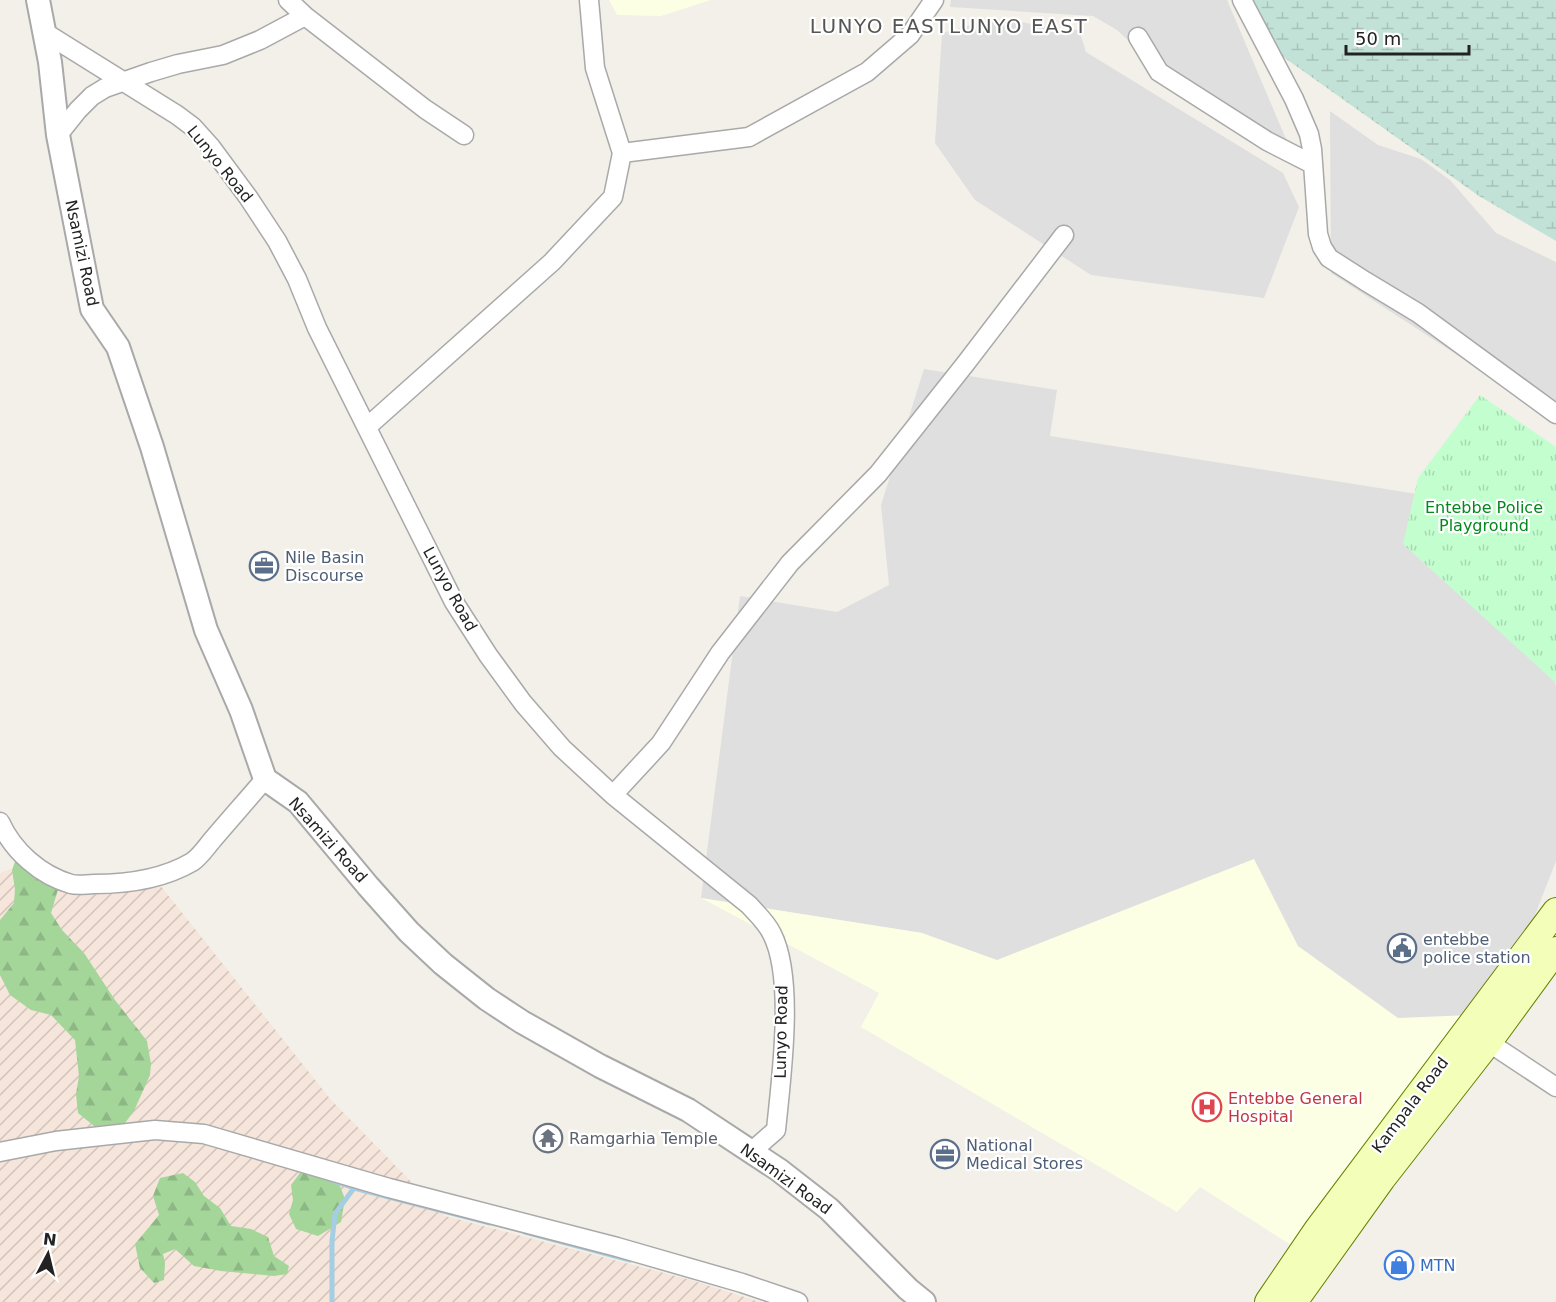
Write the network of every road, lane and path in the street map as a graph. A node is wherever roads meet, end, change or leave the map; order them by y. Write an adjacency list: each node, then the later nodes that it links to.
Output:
1 (38, 0): 7 (street, Nsamizi Road)
2 (288, 0): 6 (street)
3 (589, 0): 12 (street)
4 (934, 0): 12 (street)
5 (1242, 0): 13 (street)
6 (304, 16): 9 (street); 11 (street)
7 (45, 32): 9 (street, Lunyo Road); 10 (street, Nsamizi Road)
8 (1138, 37): 13 (street)
9 (123, 82): 10 (street); 16 (street, Lunyo Road)
10 (58, 135): 17 (street, Nsamizi Road)
11 (464, 135)
12 (622, 153): 16 (street)
13 (1312, 164): 15 (street)
14 (1064, 235): 18 (street)
15 (1556, 414)
16 (367, 427): 18 (street, Lunyo Road)
17 (265, 779): 19 (street); 26 (street, Nsamizi Road)
18 (614, 795): 26 (street, Lunyo Road)
19 (0, 822)
20 (1556, 911): 22 (main road, Kampala Road)
21 (1556, 950): 23 (main road, Kampala Road)
22 (1468, 1028): 23 (street); 27 (main road, Kampala Road)
23 (1488, 1043): 24 (street); 27 (main road, Kampala Road)
24 (1556, 1087)
25 (0, 1152): 28 (street)
26 (751, 1152): 29 (street, Nsamizi Road)
27 (1325, 1237): 30 (main road, Kampala Road); 31 (main road, Kampala Road)
28 (798, 1302)
29 (924, 1302)
30 (1268, 1302)
31 (1294, 1302)

